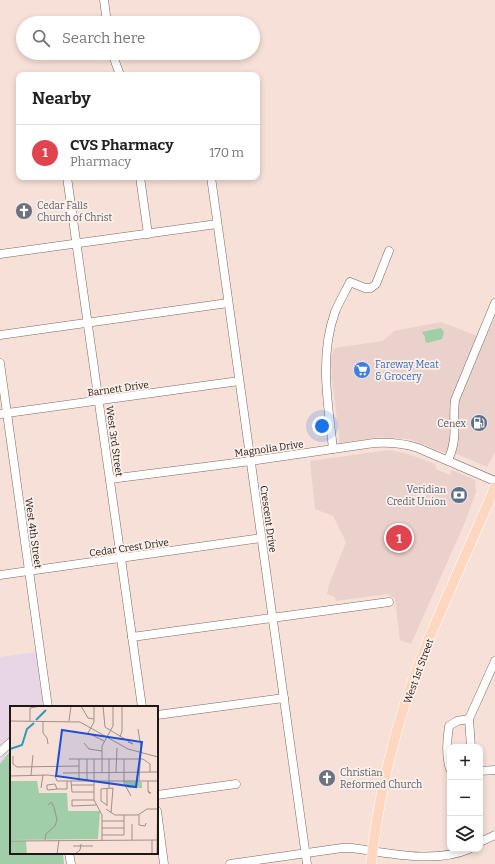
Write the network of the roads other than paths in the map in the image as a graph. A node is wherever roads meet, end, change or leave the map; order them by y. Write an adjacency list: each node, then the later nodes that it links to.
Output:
1 (104, 0): 2 (street)
2 (106, 16)
3 (115, 60): 4 (street)
4 (119, 72)
5 (67, 180): 10 (street, West 3rd Street)
6 (140, 180): 9 (street)
7 (211, 180): 8 (street, Crescent Drive)
8 (217, 224): 9 (street); 13 (street, Crescent Drive)
9 (148, 234): 10 (street)
10 (77, 244): 12 (street); 15 (street, West 3rd Street)
11 (389, 251): 21 (street)
12 (0, 254)
13 (228, 303): 15 (street); 18 (street, Crescent Drive)
14 (495, 303): 22 (street)
15 (88, 322): 16 (street); 19 (street, West 3rd Street)
16 (0, 335)
17 (0, 363): 20 (street, West 4th Street)
18 (239, 381): 19 (street, Barnett Drive); 23 (street, Crescent Drive)
19 (99, 401): 20 (street, Barnett Drive); 24 (street, West 3rd Street)
20 (4, 414): 29 (street, West 4th Street)
21 (333, 449): 22 (street, Magnolia Drive); 23 (street, Magnolia Drive)
22 (448, 460): 25 (street, Magnolia Drive)
23 (251, 461): 24 (street, Magnolia Drive); 27 (street, Crescent Drive)
24 (110, 479): 28 (street, West 3rd Street)
25 (495, 481)
26 (495, 487): 51 (main road, West 1st Street)
27 (262, 538): 28 (street, Cedar Crest Drive); 32 (street, Crescent Drive)
28 (121, 558): 29 (street, Cedar Crest Drive); 33 (street, West 3rd Street)
29 (29, 571): 30 (street, Cedar Crest Drive); 36 (street, West 4th Street)
30 (0, 575)
31 (389, 602): 32 (street)
32 (273, 618): 33 (street); 35 (street, Crescent Drive)
33 (132, 637): 37 (street, West 3rd Street)
34 (495, 661): 39 (street)
35 (284, 698): 38 (street); 54 (street, Crescent Drive)
36 (48, 706)
37 (142, 706)
38 (158, 715)
39 (470, 718): 41 (street); 42 (street)
40 (10, 743): 43 (street)
41 (448, 744)
42 (471, 744)
43 (0, 752)
44 (495, 770): 45 (street)
45 (483, 771)
46 (236, 784): 47 (street)
47 (158, 795)
48 (158, 819): 56 (street)
49 (495, 835): 50 (street)
50 (483, 841)
51 (372, 851): 52 (street); 54 (street); 59 (main road, West 1st Street)
52 (462, 852)
53 (69, 854): 55 (street)
54 (306, 854): 57 (street); 58 (street, Crescent Drive)
55 (71, 864)
56 (164, 864)
57 (230, 864)
58 (307, 864)
59 (371, 864)

